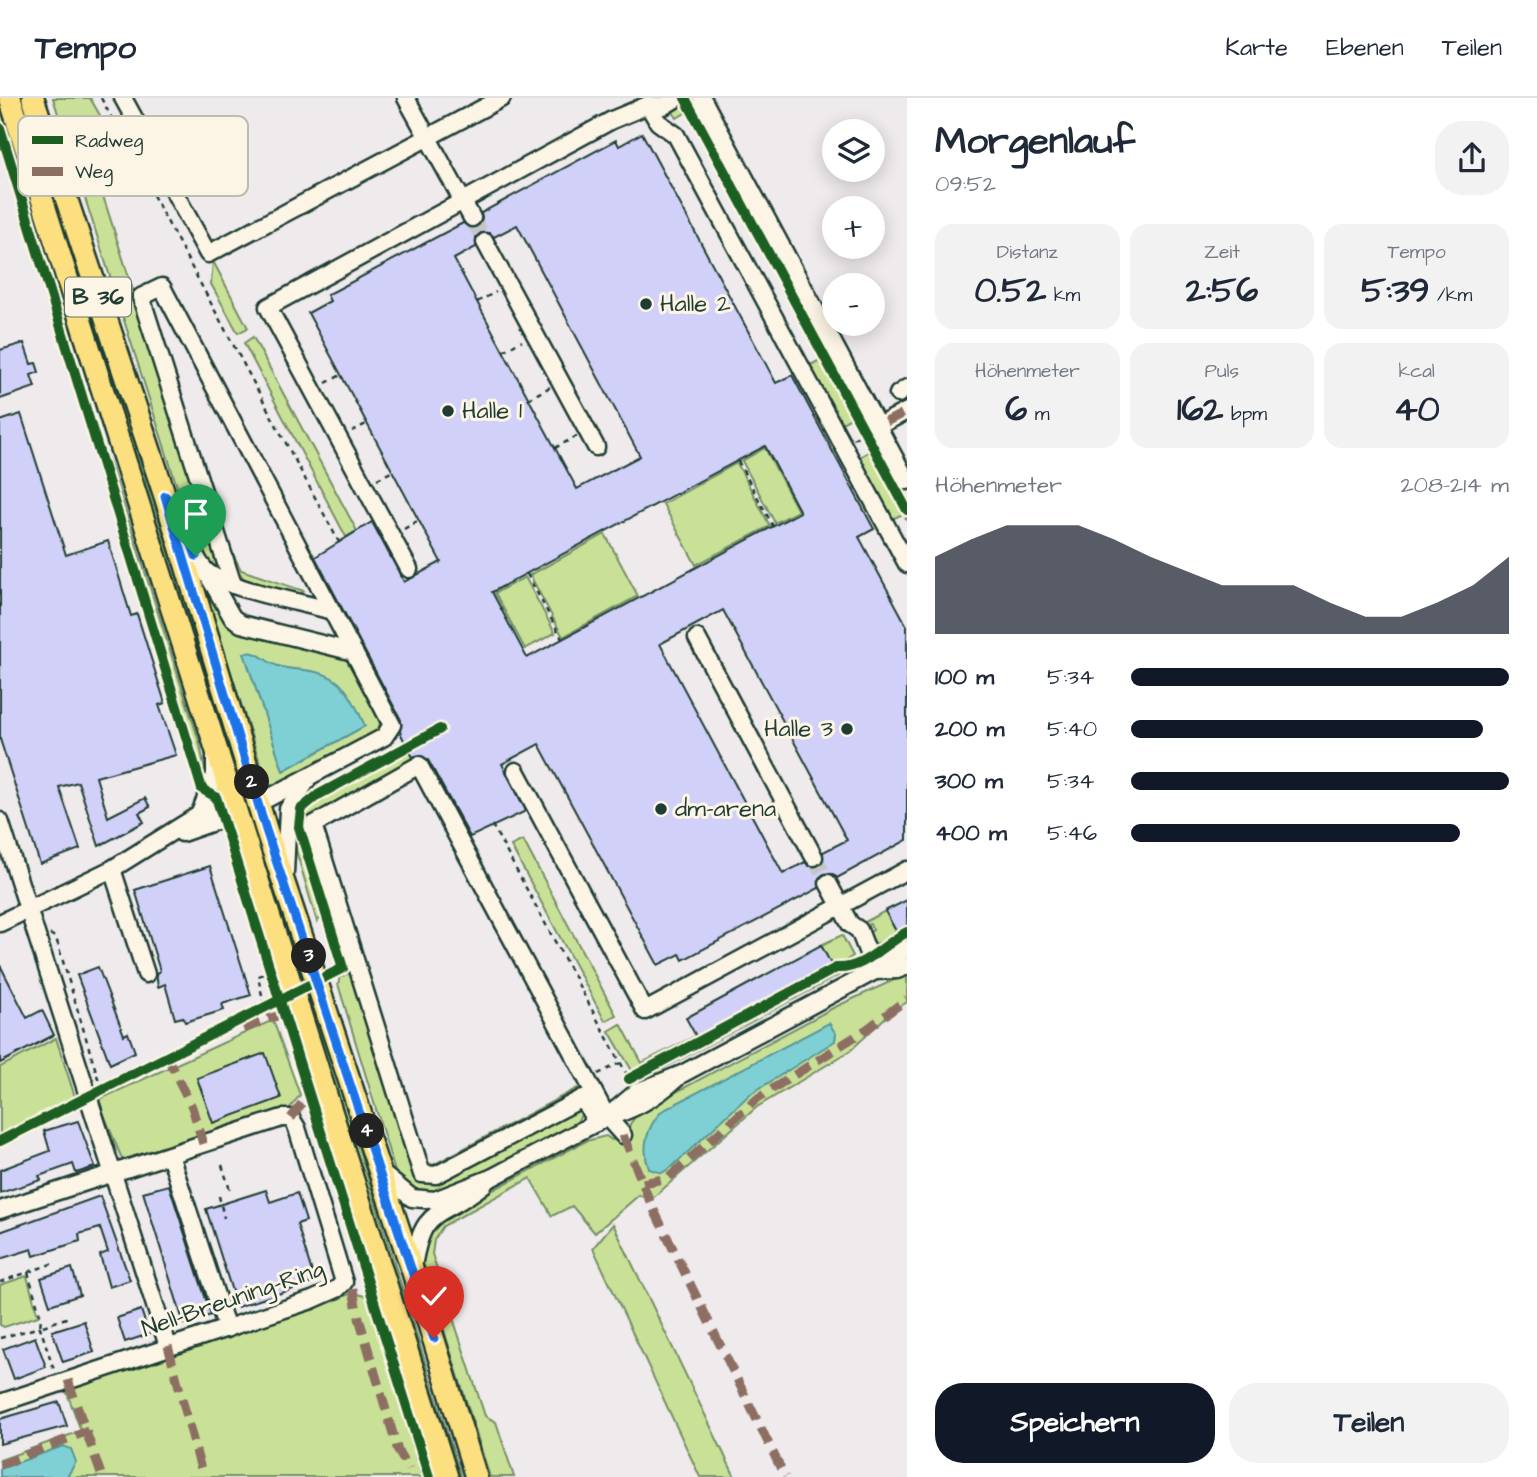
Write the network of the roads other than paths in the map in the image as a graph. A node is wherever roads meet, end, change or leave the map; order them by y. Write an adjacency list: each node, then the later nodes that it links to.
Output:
1 (10, 98): 11 (main road, B 36)
2 (33, 98): 9 (main road, B 36)
3 (123, 98): 10 (street)
4 (406, 98): 12 (street)
5 (502, 98): 12 (street)
6 (677, 98): 8 (street)
7 (702, 98): 20 (street)
8 (649, 102): 16 (street); 24 (street)
9 (39, 116)
10 (133, 116)
11 (18, 123)
12 (428, 137): 15 (street); 16 (street)
13 (41, 196): 31 (main road, B 36)
14 (66, 196): 23 (main road, B 36)
15 (176, 196)
16 (463, 201): 17 (street); 25 (street)
17 (472, 218)
18 (485, 242): 21 (street)
19 (907, 411): 20 (street)
20 (882, 424): 22 (street)
21 (596, 447)
22 (907, 481)
23 (165, 496): 26 (street); 34 (main road, B 36)
24 (907, 564)
25 (409, 569)
26 (206, 571): 27 (street); 30 (street)
27 (233, 585): 28 (street); 28 (street)
28 (332, 611): 30 (street)
29 (697, 638): 38 (street)
30 (354, 652): 33 (street)
31 (214, 744): 34 (main road, B 36); 35 (street)
32 (516, 771): 43 (street)
33 (311, 777): 34 (street); 42 (street)
34 (243, 807): 35 (street); 37 (street); 42 (main road, B 36); 62 (main road, B 36)
35 (200, 813): 37 (street)
36 (0, 821): 44 (street)
37 (166, 838): 39 (street)
38 (814, 857)
39 (112, 869): 44 (street); 49 (street)
40 (907, 870): 43 (street)
41 (828, 883): 43 (street)
42 (285, 886): 54 (main road, B 36)
43 (840, 906): 48 (street)
44 (29, 909): 45 (street); 55 (street)
45 (0, 923)
46 (907, 949): 48 (street)
47 (907, 966): 48 (street)
48 (875, 971): 50 (street)
49 (146, 974)
50 (682, 1074): 51 (street); 51 (street)
51 (601, 1120): 51 (street); 52 (street); 56 (street)
52 (623, 1135)
53 (170, 1155): 55 (street, Nell-Breuning-Ring); 59 (street); 59 (street, Nell-Breuning-Ring)
54 (380, 1172): 56 (street); 58 (main road, B 36)
55 (114, 1174): 57 (street, Nell-Breuning-Ring); 60 (street)
56 (491, 1178): 58 (street)
57 (0, 1210)
58 (412, 1269): 63 (main road, B 36)
59 (227, 1329): 60 (street, Nell-Breuning-Ring)
60 (168, 1346): 61 (street, Nell-Breuning-Ring)
61 (0, 1402)
62 (447, 1477)
63 (477, 1477)

